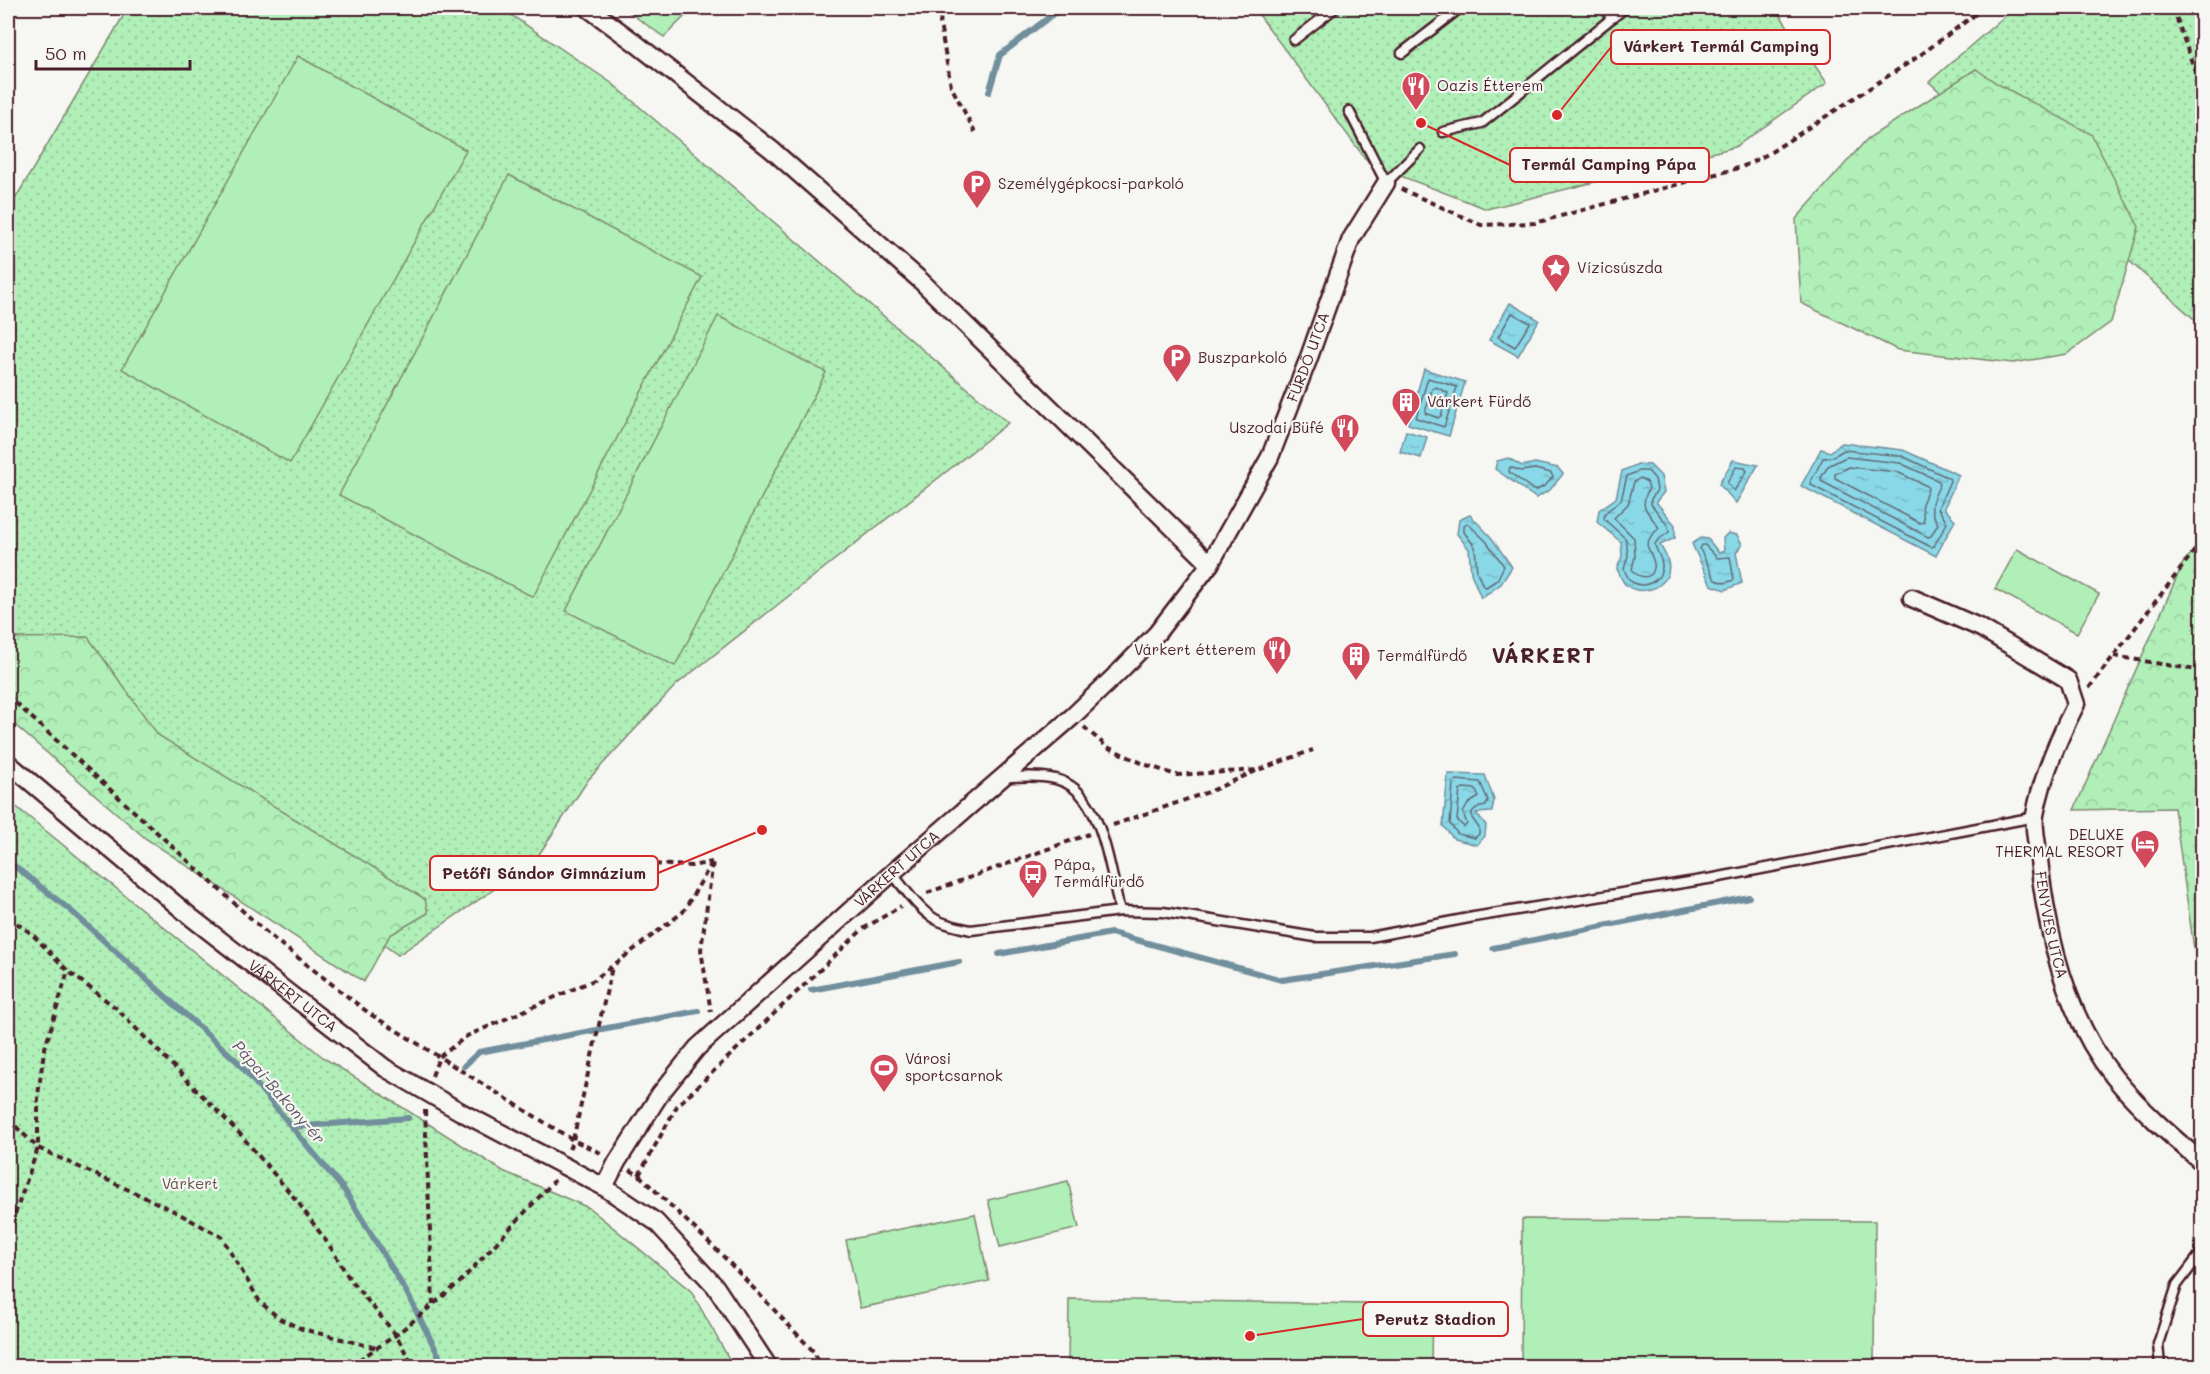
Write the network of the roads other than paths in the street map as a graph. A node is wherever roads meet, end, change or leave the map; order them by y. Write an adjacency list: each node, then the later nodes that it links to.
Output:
1 (588, 8): 13 (street)
2 (1335, 8): 7 (lane)
3 (1460, 8): 8 (lane)
4 (1604, 8): 6 (lane)
5 (1624, 8): 6 (lane)
6 (1612, 18): 10 (lane)
7 (1294, 40)
8 (1402, 53)
9 (1349, 111): 12 (lane)
10 (1443, 132)
11 (1420, 149): 12 (lane)
12 (1386, 183): 13 (street, FÜRDŐ UTCA)
13 (1210, 564): 16 (street, VÁRKERT UTCA)
14 (1912, 598): 17 (street, FENYVES UTCA)
15 (8, 763): 21 (street, VÁRKERT UTCA)
16 (1003, 777): 18 (street, VÁRKERT UTCA); 19 (lane)
17 (2035, 817): 19 (lane); 20 (street, FENYVES UTCA)
18 (892, 873): 19 (lane); 21 (street, VÁRKERT UTCA)
19 (1120, 911)
20 (2202, 1162)
21 (604, 1187): 23 (street, VÁRKERT UTCA)
22 (2202, 1252): 24 (lane)
23 (768, 1366)
24 (2160, 1366)

